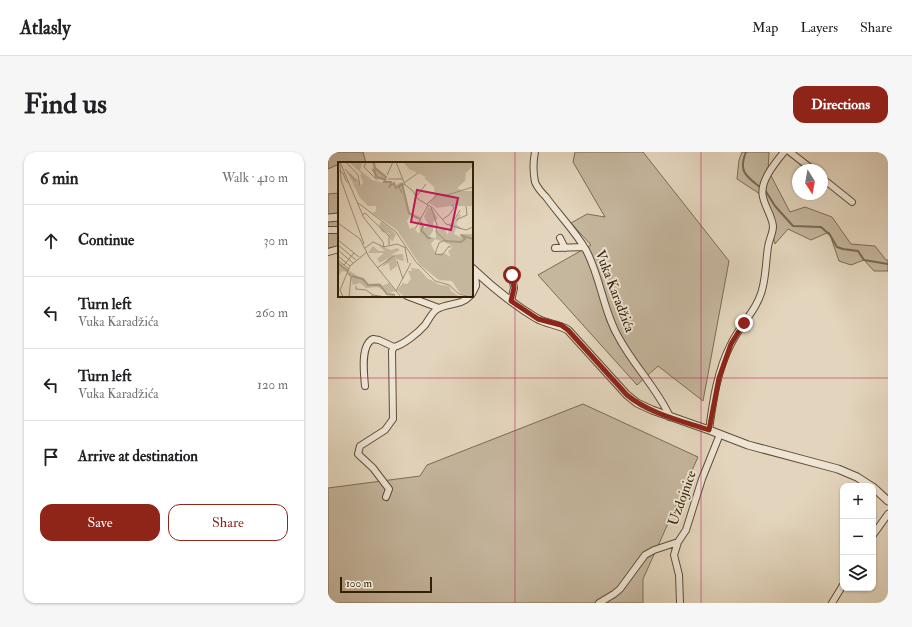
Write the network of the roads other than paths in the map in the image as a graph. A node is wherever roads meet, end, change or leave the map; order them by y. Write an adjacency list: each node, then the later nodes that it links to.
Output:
1 (535, 152): 10 (street, Vuka Karadžića)
2 (784, 152): 25 (street)
3 (790, 152): 4 (street)
4 (805, 164)
5 (828, 183): 6 (street)
6 (852, 202)
7 (338, 217): 8 (street)
8 (328, 218)
9 (560, 238): 12 (street)
10 (584, 247): 12 (street); 24 (street, Vuka Karadžića)
11 (556, 248): 12 (street)
12 (565, 248)
13 (338, 249): 14 (street)
14 (328, 252)
15 (474, 270): 17 (street); 20 (street)
16 (512, 275): 20 (street)
17 (473, 291)
18 (410, 297): 21 (street)
19 (469, 297): 21 (street)
20 (511, 301): 24 (street)
21 (439, 308): 22 (street)
22 (394, 347): 23 (street); 29 (street)
23 (365, 386)
24 (670, 417): 25 (street)
25 (709, 430): 26 (street)
26 (720, 434): 27 (street); 33 (street, Uzdojnice)
27 (866, 483)
28 (876, 490): 30 (street)
29 (386, 497)
30 (888, 501)
31 (888, 514): 32 (street)
32 (876, 531)
33 (678, 542): 35 (street, Uzdojnice); 36 (street)
34 (840, 590): 37 (street)
35 (599, 603)
36 (680, 603)
37 (832, 603)

